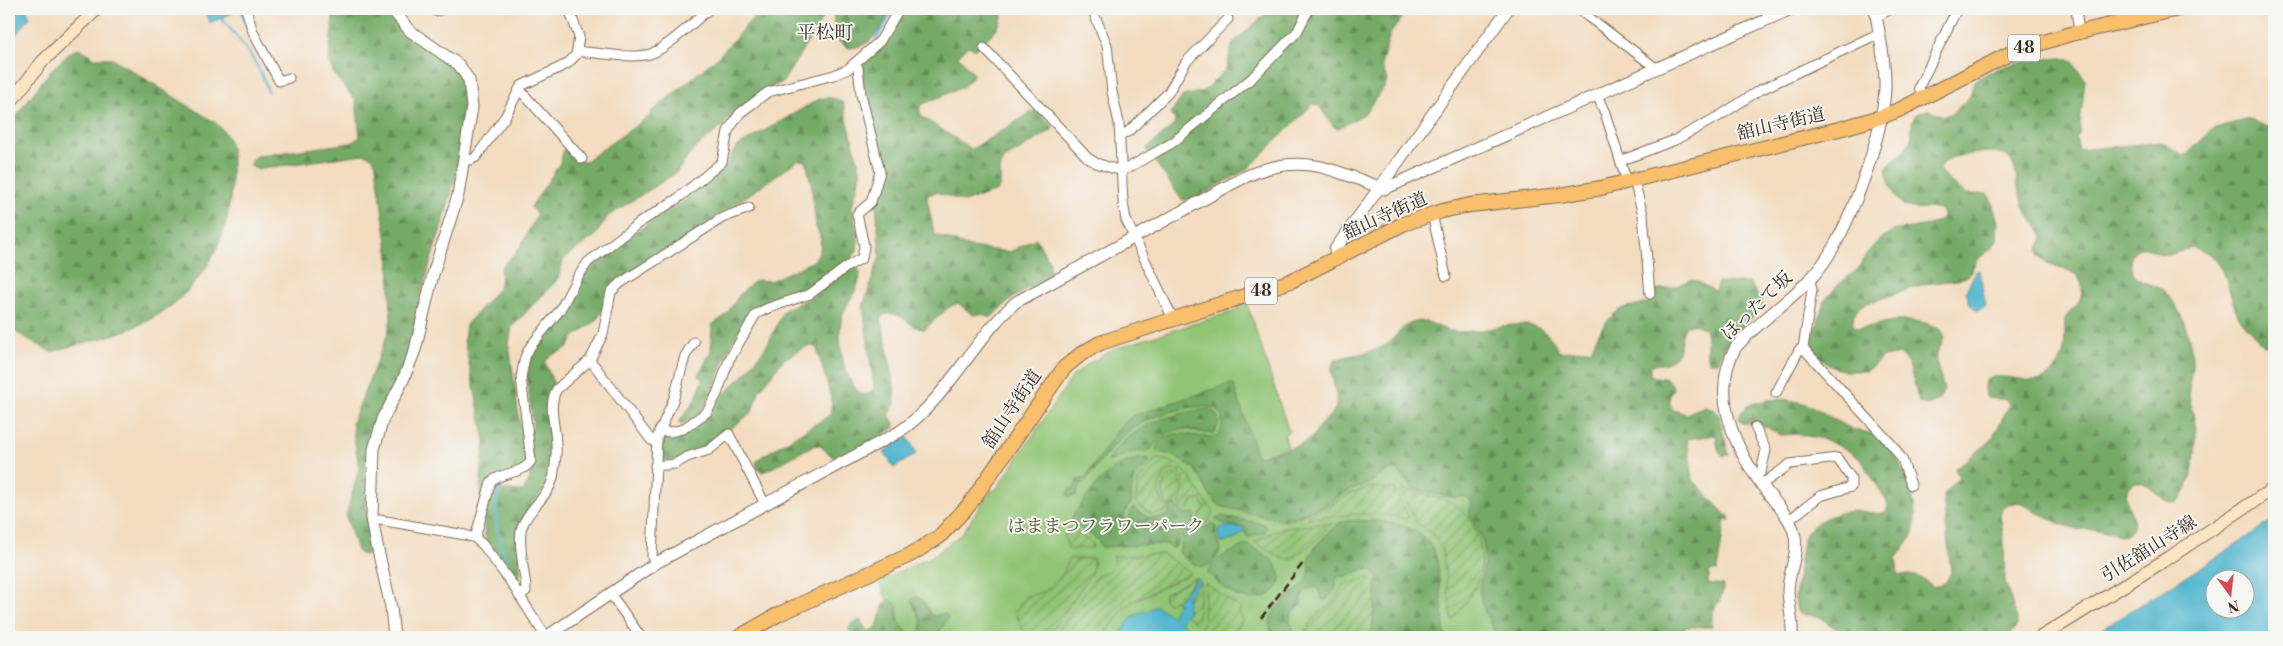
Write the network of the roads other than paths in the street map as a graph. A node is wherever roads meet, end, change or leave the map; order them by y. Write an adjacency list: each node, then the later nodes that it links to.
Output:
1 (97, 9): 32 (main road)
2 (246, 9): 28 (street)
3 (392, 9): 36 (street)
4 (432, 9): 5 (street)
5 (444, 9)
6 (569, 9): 25 (street)
7 (709, 9): 25 (street)
8 (899, 9): 26 (street)
9 (1092, 9): 34 (street)
10 (1309, 9): 38 (street)
11 (1508, 9): 40 (street)
12 (1578, 9): 27 (street)
13 (1762, 9): 20 (street)
14 (1791, 9): 20 (street)
15 (1891, 9): 19 (street)
16 (1957, 9): 31 (street)
17 (2076, 9): 22 (street)
18 (2178, 9): 22 (main road, 舘山寺街道 / 48)
19 (1875, 13): 23 (street, ほったて坂)
20 (1770, 18): 27 (street)
21 (1228, 19): 34 (street)
22 (2079, 32): 31 (main road, 舘山寺街道 / 48)
23 (1880, 36): 33 (street, ほったて坂); 37 (street)
24 (984, 48): 38 (street)
25 (578, 50): 29 (street)
26 (854, 64): 54 (street); 63 (street)
27 (1654, 70): 30 (street)
28 (289, 78)
29 (519, 89): 35 (street); 36 (street)
30 (1597, 95): 37 (street); 40 (street)
31 (1923, 98): 33 (main road, 舘山寺街道 / 48)
32 (9, 104)
33 (1881, 117): 39 (main road, 舘山寺街道 / 48); 46 (street, ほったて坂)
34 (1121, 134): 38 (street)
35 (582, 159)
36 (465, 160): 62 (street)
37 (1620, 161): 39 (street)
38 (1122, 169): 43 (street)
39 (1630, 181): 42 (main road, 舘山寺街道 / 48); 47 (street)
40 (1379, 187): 43 (street); 44 (street)
41 (749, 208): 51 (street)
42 (1432, 214): 44 (main road, 舘山寺街道 / 48); 45 (street)
43 (1133, 237): 48 (street); 60 (street)
44 (1338, 258): 48 (main road, 舘山寺街道 / 48)
45 (1446, 276)
46 (1810, 279): 50 (street); 57 (street, ほったて坂)
47 (1650, 294)
48 (1173, 319): 70 (main road, 舘山寺街道 / 48)
49 (694, 342): 54 (street)
50 (1803, 348): 52 (street); 58 (street)
51 (589, 361): 55 (street); 66 (street)
52 (1776, 392)
53 (1755, 428): 57 (street)
54 (659, 431): 55 (street)
55 (657, 441): 56 (street)
56 (655, 466): 60 (street); 64 (street)
57 (1758, 480): 61 (street, ほったて坂); 61 (street)
58 (1911, 485)
59 (2274, 488): 72 (main road, 引佐舘山寺線)
60 (766, 504): 64 (street)
61 (1789, 520): 71 (street, ほったて坂)
62 (373, 521): 63 (street); 67 (street)
63 (475, 538): 66 (street)
64 (656, 563): 65 (street)
65 (610, 593): 68 (street); 69 (street)
66 (519, 596): 68 (street)
67 (394, 637)
68 (546, 637)
69 (641, 637)
70 (739, 637)
71 (1792, 637)
72 (2041, 637)

